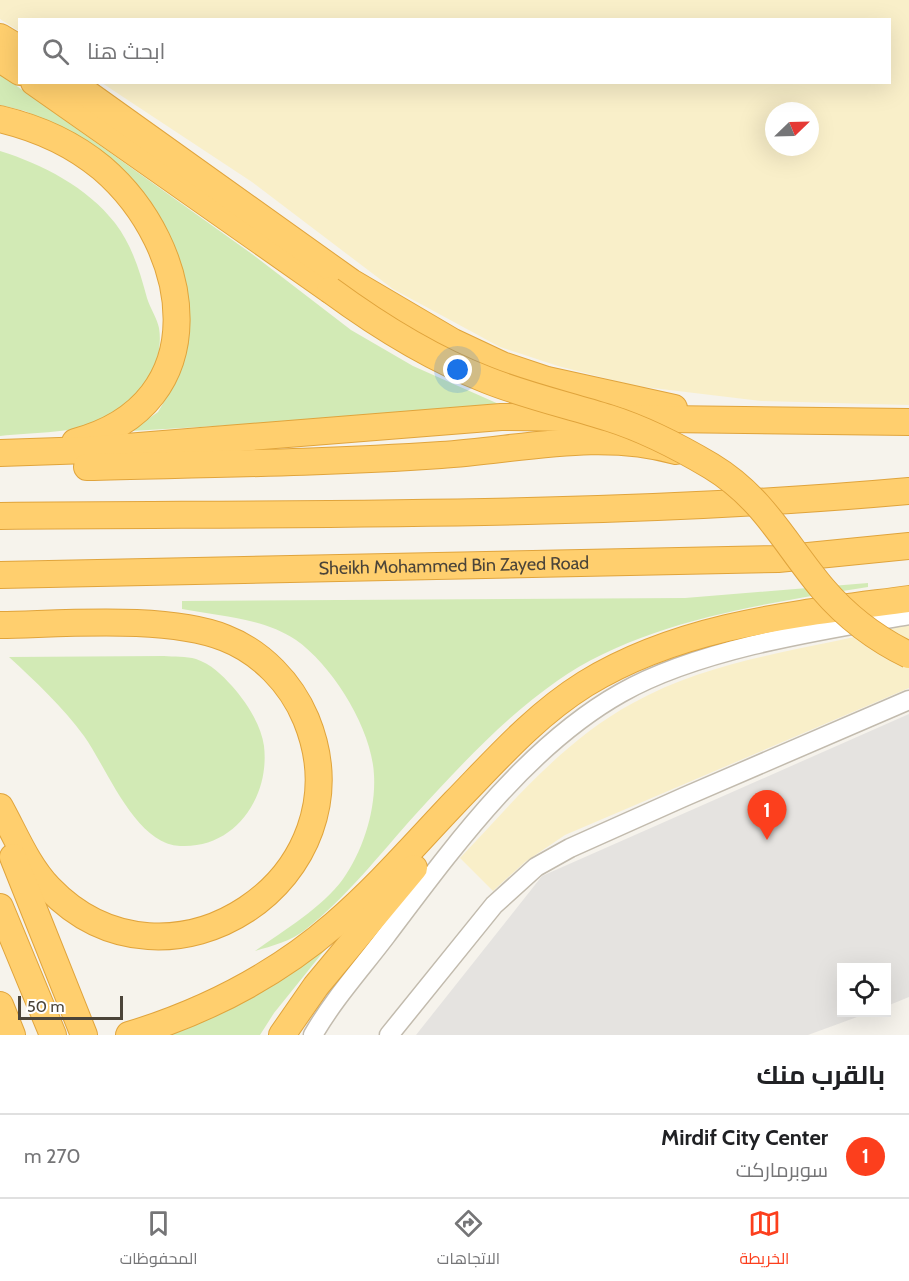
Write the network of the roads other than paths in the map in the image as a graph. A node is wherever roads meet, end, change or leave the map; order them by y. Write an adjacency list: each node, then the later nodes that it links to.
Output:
1 (0, 37): 2 (highway)
2 (18, 48)
3 (0, 59): 4 (highway)
4 (18, 71)
5 (37, 84): 11 (highway, bridge)
6 (74, 84): 8 (highway)
7 (0, 119): 10 (highway)
8 (763, 422): 9 (highway); 10 (highway)
9 (909, 422)
10 (12, 452)
11 (695, 457): 12 (highway, bridge); 20 (highway, bridge)
12 (0, 469)
13 (909, 491): 14 (highway)
14 (0, 516)
15 (909, 546): 16 (highway, Sheikh Mohammed Bin Zayed Road)
16 (0, 575)
17 (909, 599): 22 (highway)
18 (909, 615): 32 (street)
19 (0, 625): 23 (highway)
20 (909, 655)
21 (909, 700): 33 (street)
22 (477, 780): 30 (highway); 31 (highway)
23 (0, 807)
24 (0, 823): 29 (highway)
25 (0, 907): 28 (highway)
26 (0, 1005): 27 (highway)
27 (12, 1035)
28 (53, 1035)
29 (84, 1035)
30 (129, 1035)
31 (282, 1035)
32 (313, 1035)
33 (389, 1035)

